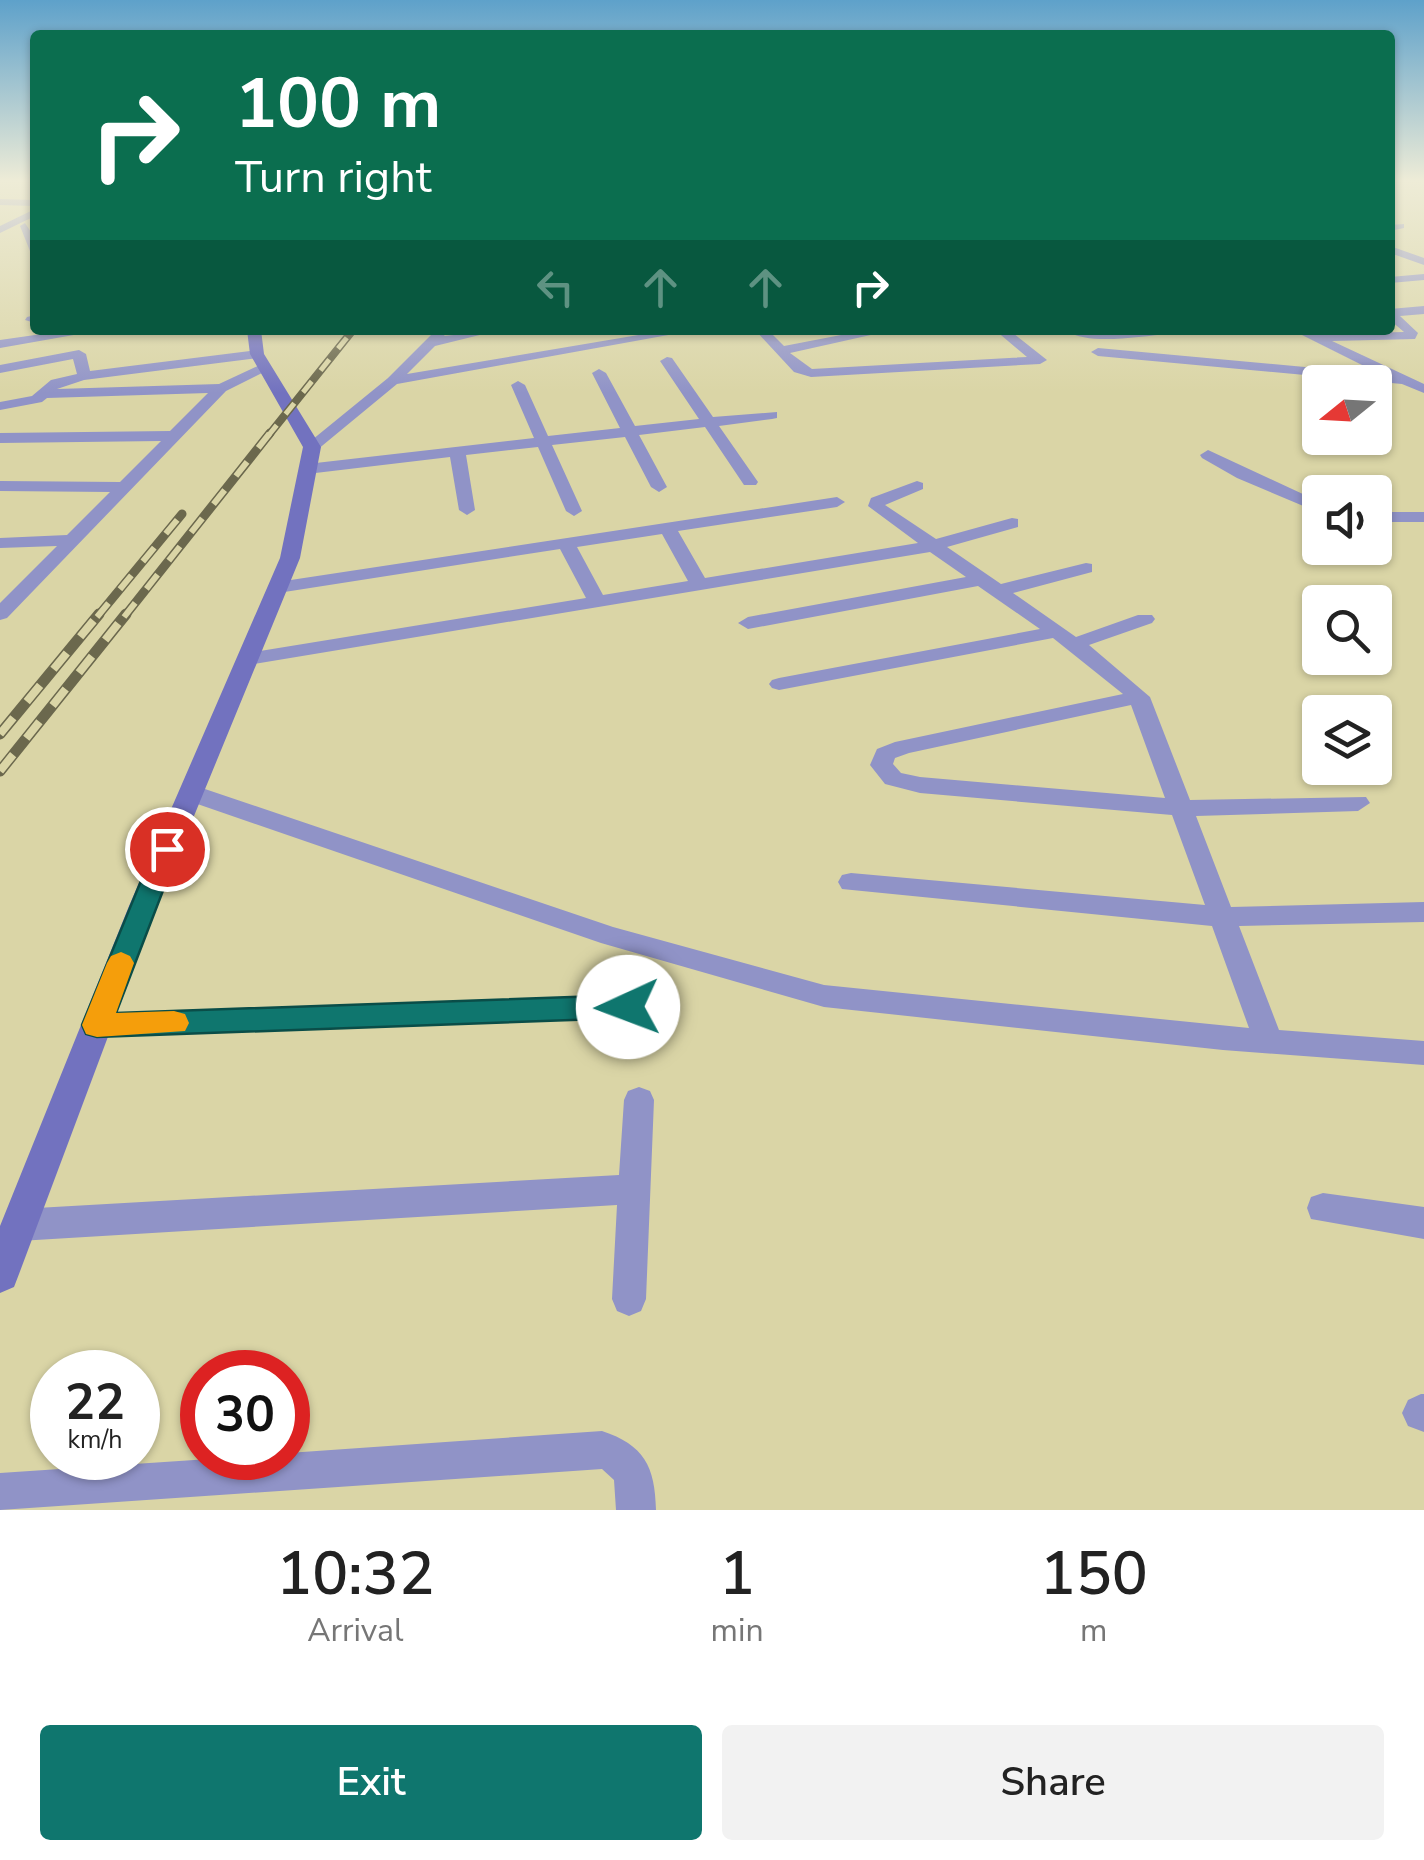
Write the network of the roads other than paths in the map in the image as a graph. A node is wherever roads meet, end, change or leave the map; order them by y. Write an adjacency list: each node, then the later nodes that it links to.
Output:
1 (1396, 251): 3 (street)
2 (1395, 259): 3 (street)
3 (1424, 262)
4 (1424, 277): 5 (street)
5 (1395, 280)
6 (1424, 310): 7 (street)
7 (1395, 313)
8 (1395, 318): 17 (street)
9 (62, 335): 19 (street)
10 (438, 335): 18 (street)
11 (469, 335): 18 (street)
12 (661, 335): 29 (street)
13 (766, 335): 20 (street)
14 (862, 335): 20 (street)
15 (1008, 335): 20 (street)
16 (1309, 335): 17 (street)
17 (1314, 337): 28 (street)
18 (430, 343): 29 (street)
19 (0, 344)
20 (783, 350)
21 (259, 351): 24 (street); 31 (street); 44 (street)
22 (1098, 352): 28 (street)
23 (667, 361): 37 (street)
24 (160, 366): 27 (street); 33 (street)
25 (0, 369): 27 (street)
26 (599, 373): 38 (street)
27 (84, 376): 34 (street)
28 (1404, 380): 32 (street)
29 (393, 381): 44 (street)
30 (518, 385): 41 (street)
31 (220, 388): 33 (street); 39 (street)
32 (1424, 389)
33 (140, 391): 34 (street)
34 (40, 397): 35 (street); 40 (street)
35 (0, 406)
36 (772, 415): 37 (street)
37 (707, 422): 38 (street); 45 (street)
38 (628, 432): 41 (street); 49 (street)
39 (174, 436): 40 (street); 48 (street)
40 (0, 437)
41 (545, 441): 42 (street); 53 (street)
42 (456, 451): 44 (street); 52 (street)
43 (1208, 455): 50 (street)
44 (310, 458): 65 (street)
45 (750, 482)
46 (0, 486): 48 (street)
47 (918, 486): 61 (street)
48 (124, 487): 58 (street)
49 (659, 487)
50 (1302, 501)
51 (838, 502): 57 (street)
52 (467, 510)
53 (574, 511)
54 (1392, 517): 55 (street)
55 (1424, 517)
56 (1012, 523): 61 (street)
57 (667, 528): 60 (street); 63 (street)
58 (72, 540): 59 (street); 67 (street)
59 (0, 543)
60 (566, 543): 65 (street); 66 (street)
61 (932, 546): 63 (street); 64 (street)
62 (1086, 568): 64 (street)
63 (699, 584): 66 (street)
64 (989, 585): 69 (street); 70 (street)
65 (278, 587): 71 (street)
66 (597, 601): 71 (street)
67 (0, 614)
68 (1145, 619): 70 (street)
69 (748, 623)
70 (1065, 638): 72 (street); 73 (street)
71 (248, 660): 74 (street)
72 (779, 684)
73 (1139, 697): 76 (street); 76 (street)
74 (191, 793): 81 (street); 82 (street)
75 (1358, 803): 76 (street)
76 (1184, 808): 79 (street)
77 (851, 882): 79 (street)
78 (1424, 912): 79 (street)
79 (1224, 917): 82 (street)
80 (628, 1007): 81 (street)
81 (97, 1025): 88 (street)
82 (1269, 1042): 83 (street)
83 (1424, 1053)
84 (638, 1100): 85 (street)
85 (634, 1188): 88 (street); 90 (street)
86 (1322, 1208): 87 (street)
87 (1424, 1223)
88 (19, 1225): 89 (street)
89 (0, 1274)
90 (629, 1298)
91 (0, 1493): 92 (street)
92 (636, 1510)

